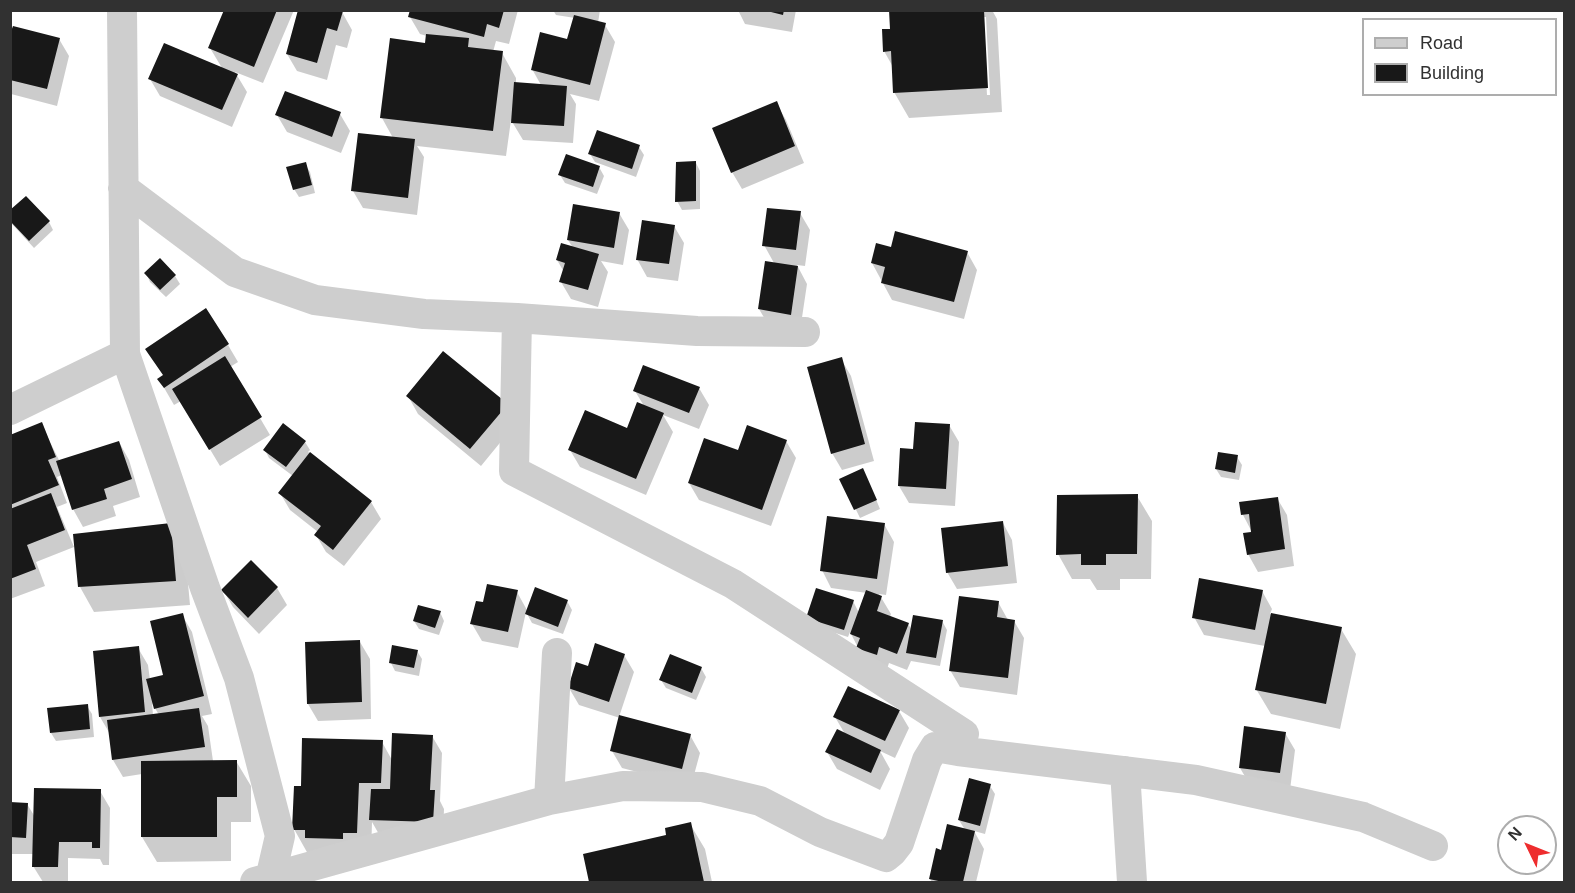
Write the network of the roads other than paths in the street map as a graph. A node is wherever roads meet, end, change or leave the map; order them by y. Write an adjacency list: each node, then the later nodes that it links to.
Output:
1 (122, 10): 2 (street)
2 (123, 188): 3 (street); 5 (street)
3 (517, 318): 4 (street); 8 (street)
4 (805, 332)
5 (125, 354): 6 (street); 12 (street)
6 (10, 410)
7 (557, 653): 10 (street)
8 (958, 751): 9 (street); 10 (street)
9 (1125, 771): 11 (street); 13 (street)
10 (549, 800): 12 (street)
11 (1433, 846)
12 (264, 881)
13 (1132, 882)

